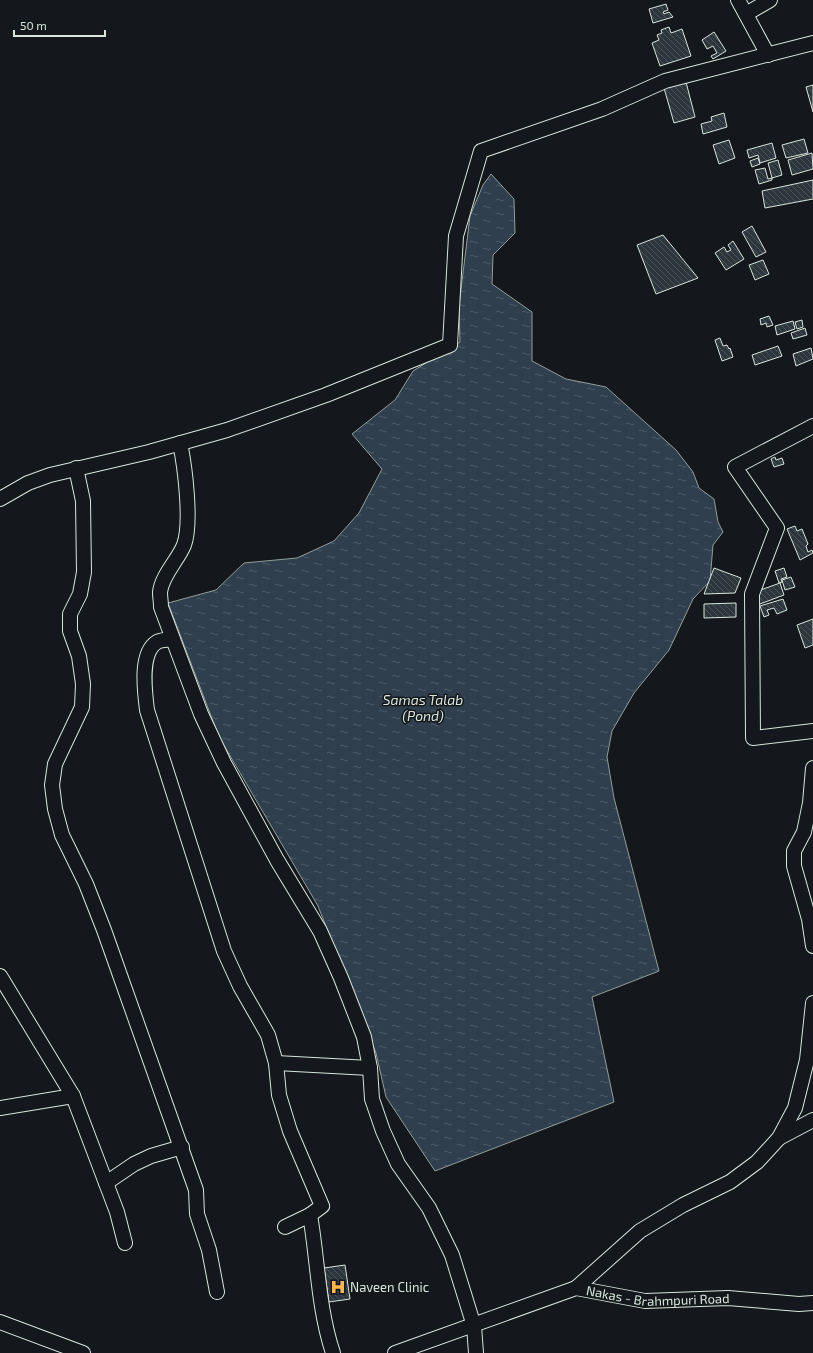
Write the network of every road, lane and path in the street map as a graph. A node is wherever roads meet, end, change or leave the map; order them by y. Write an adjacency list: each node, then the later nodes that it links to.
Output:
1 (738, 0): 3 (street)
2 (770, 0): 3 (street)
3 (746, 14): 5 (street)
4 (813, 43): 5 (street)
5 (768, 55): 7 (street)
6 (813, 426): 11 (street)
7 (180, 443): 8 (street); 10 (street)
8 (76, 468): 9 (street); 22 (street)
9 (0, 499)
10 (172, 639): 16 (street); 17 (street)
11 (813, 731)
12 (813, 768): 13 (street)
13 (813, 946)
14 (0, 976): 18 (street)
15 (813, 1003): 21 (street)
16 (276, 1063): 17 (street); 24 (street)
17 (370, 1068): 31 (street)
18 (73, 1096): 19 (street); 23 (street)
19 (0, 1108)
20 (813, 1120): 21 (street)
21 (779, 1138): 27 (street)
22 (182, 1147): 23 (street); 28 (street)
23 (106, 1183): 26 (street)
24 (310, 1215): 25 (street); 34 (street)
25 (285, 1227)
26 (125, 1243)
27 (576, 1288): 29 (street, Nakas - Brahmpuri Road); 31 (street, Nakas - Brahmpuri Road)
28 (217, 1292)
29 (813, 1303)
30 (0, 1322): 33 (street)
31 (474, 1326): 32 (street, Nakas - Brahmpuri Road); 35 (street)
32 (404, 1351)
33 (83, 1353)
34 (333, 1353)
35 (476, 1353)

